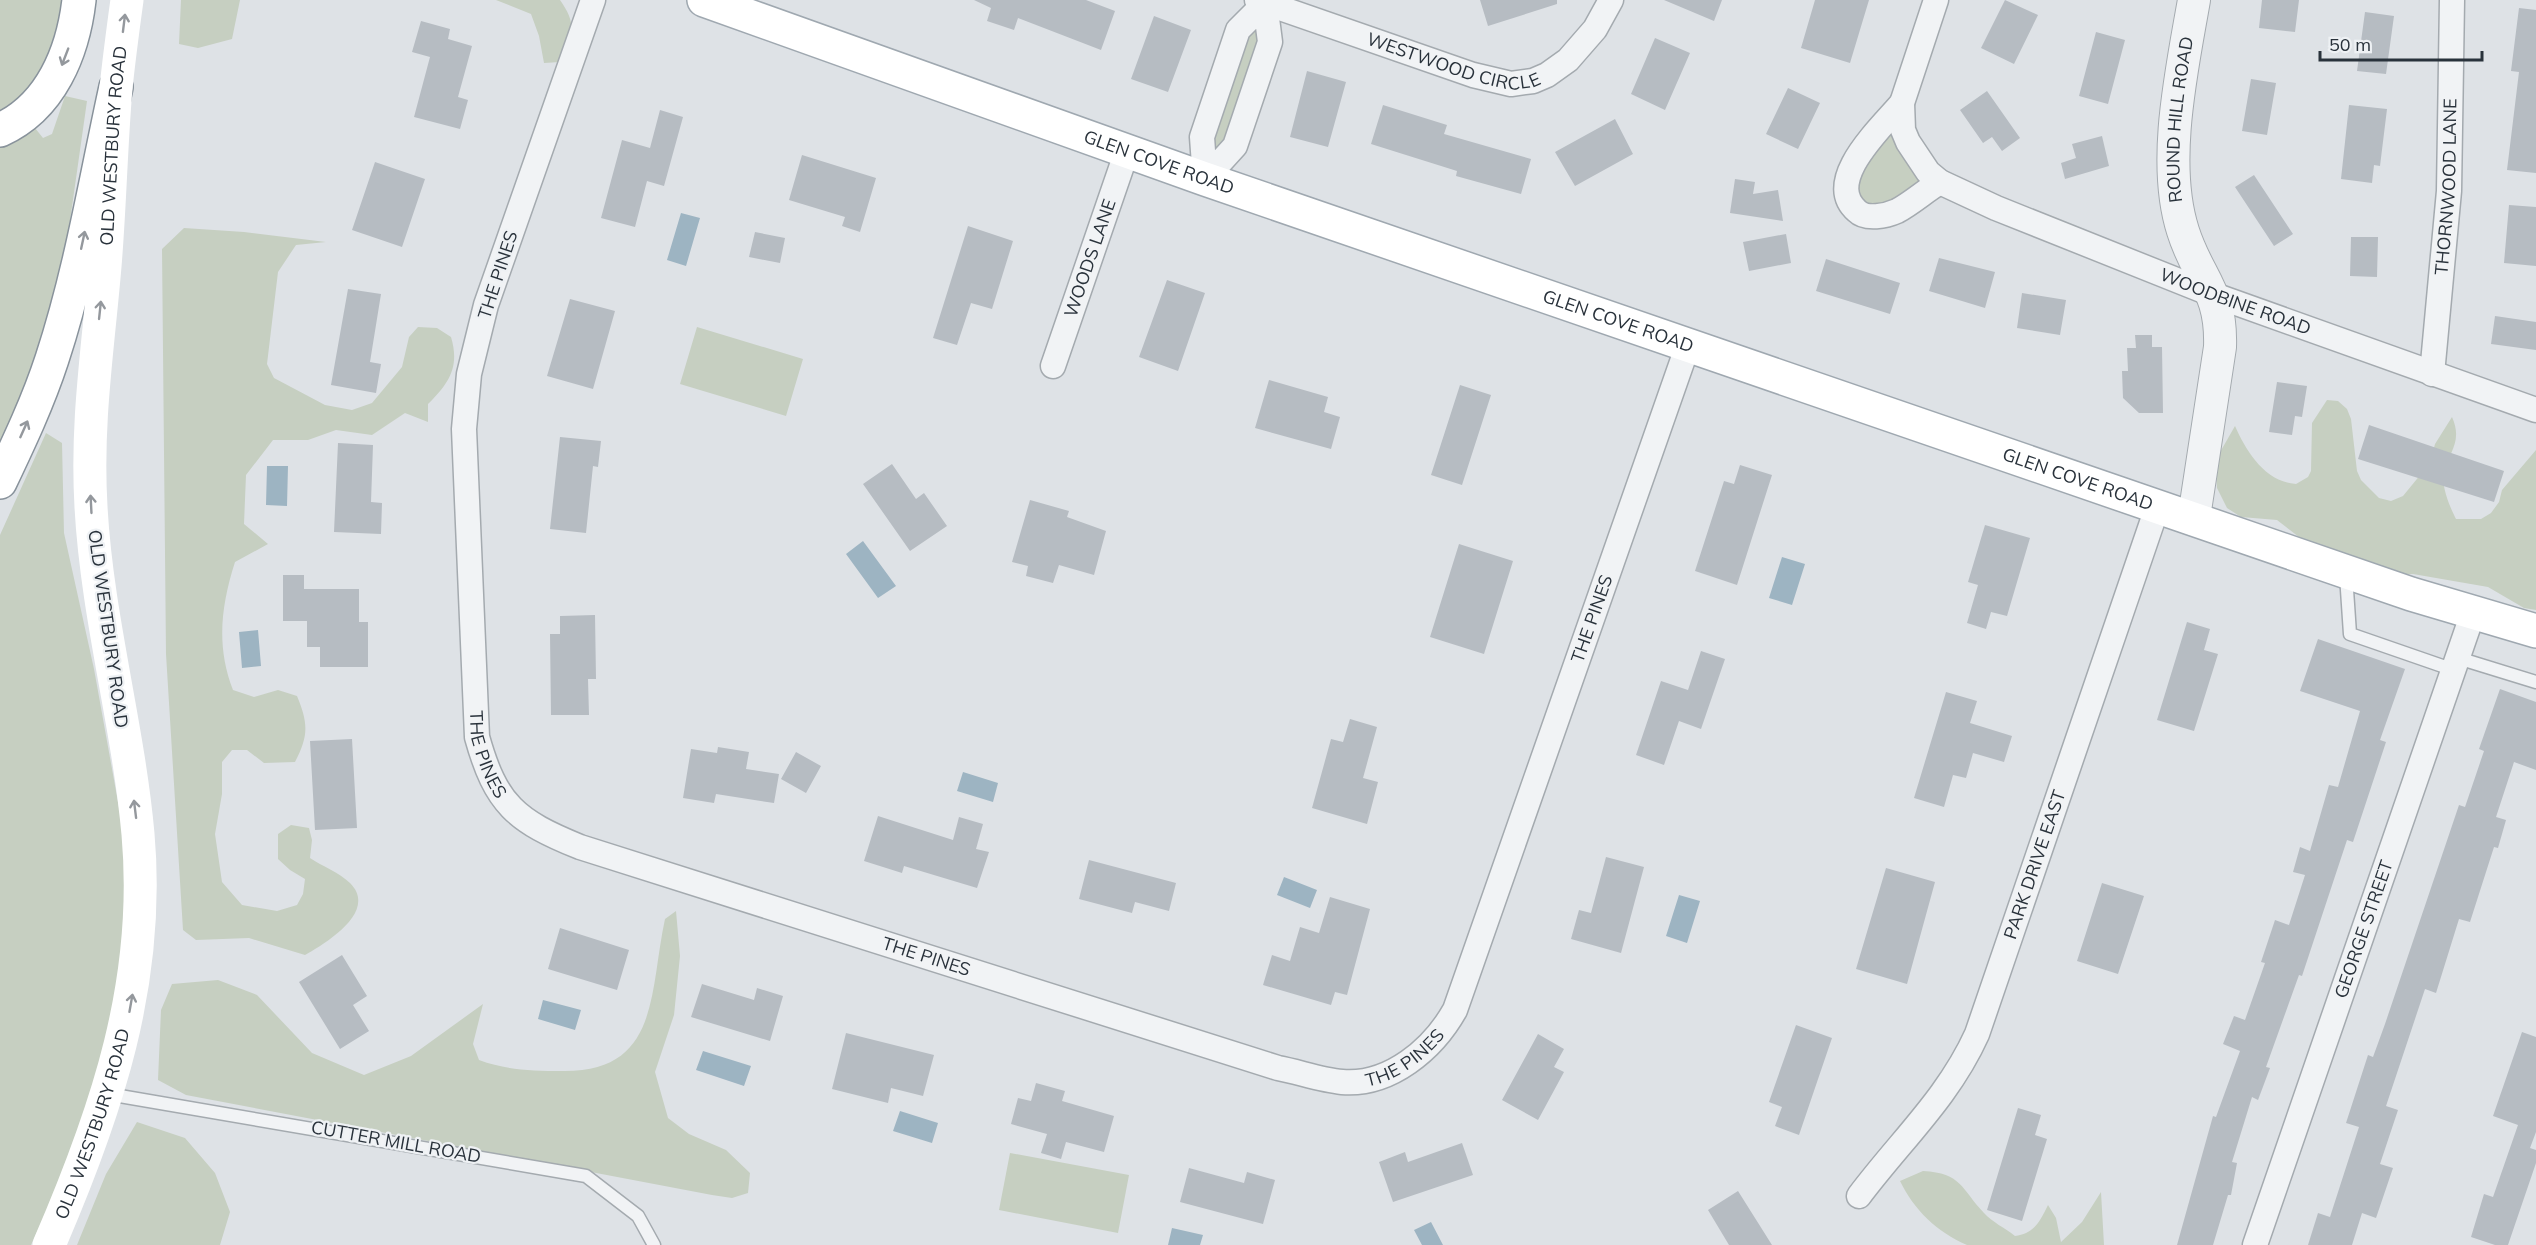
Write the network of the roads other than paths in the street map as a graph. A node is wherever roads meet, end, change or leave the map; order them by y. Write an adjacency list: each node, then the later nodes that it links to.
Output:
1 (79, 0): 12 (main road, one-way to 12)
2 (127, 0): 10 (main road, OLD WESTBURY ROAD, one-way to 2)
3 (593, 0): 17 (street, THE PINES)
4 (704, 0): 13 (main road, GLEN COVE ROAD)
5 (1611, 0): 9 (street, WESTWOOD CIRCLE)
6 (1936, 0): 11 (street, WOODBINE ROAD)
7 (2194, 0): 16 (street, ROUND HILL ROAD)
8 (2452, 0): 19 (street, THORNWOOD LANE)
9 (1261, 1): 14 (street); 14 (street)
10 (116, 87): 21 (main road, one-way to 10); 29 (main road, OLD WESTBURY ROAD, one-way to 10)
11 (1902, 103): 15 (street, WOODBINE ROAD); 15 (street, WOODBINE ROAD)
12 (0, 130)
13 (1127, 151): 14 (main road, GLEN COVE ROAD); 18 (street, WOODS LANE)
14 (1205, 179): 17 (main road, GLEN COVE ROAD)
15 (1940, 183): 16 (street, WOODBINE ROAD)
16 (2214, 295): 19 (street, WOODBINE ROAD); 23 (street, ROUND HILL ROAD)
17 (1688, 345): 22 (main road, GLEN COVE ROAD)
18 (1053, 366)
19 (2432, 374): 20 (street, WOODBINE ROAD)
20 (2536, 410)
21 (0, 482)
22 (2158, 505): 23 (main road, GLEN COVE ROAD); 30 (street, PARK DRIVE EAST)
23 (2194, 518): 24 (main road, GLEN COVE ROAD)
24 (2345, 571): 25 (main road, GLEN COVE ROAD); 27 (lane)
25 (2473, 613): 26 (main road, GLEN COVE ROAD); 27 (street, GEORGE STREET)
26 (2536, 631)
27 (2456, 664): 28 (lane); 33 (street, GEORGE STREET)
28 (2536, 681)
29 (107, 1094): 31 (main road, OLD WESTBURY ROAD); 32 (lane, CUTTER MILL ROAD)
30 (1859, 1196)
31 (49, 1245)
32 (654, 1245)
33 (2255, 1245)

